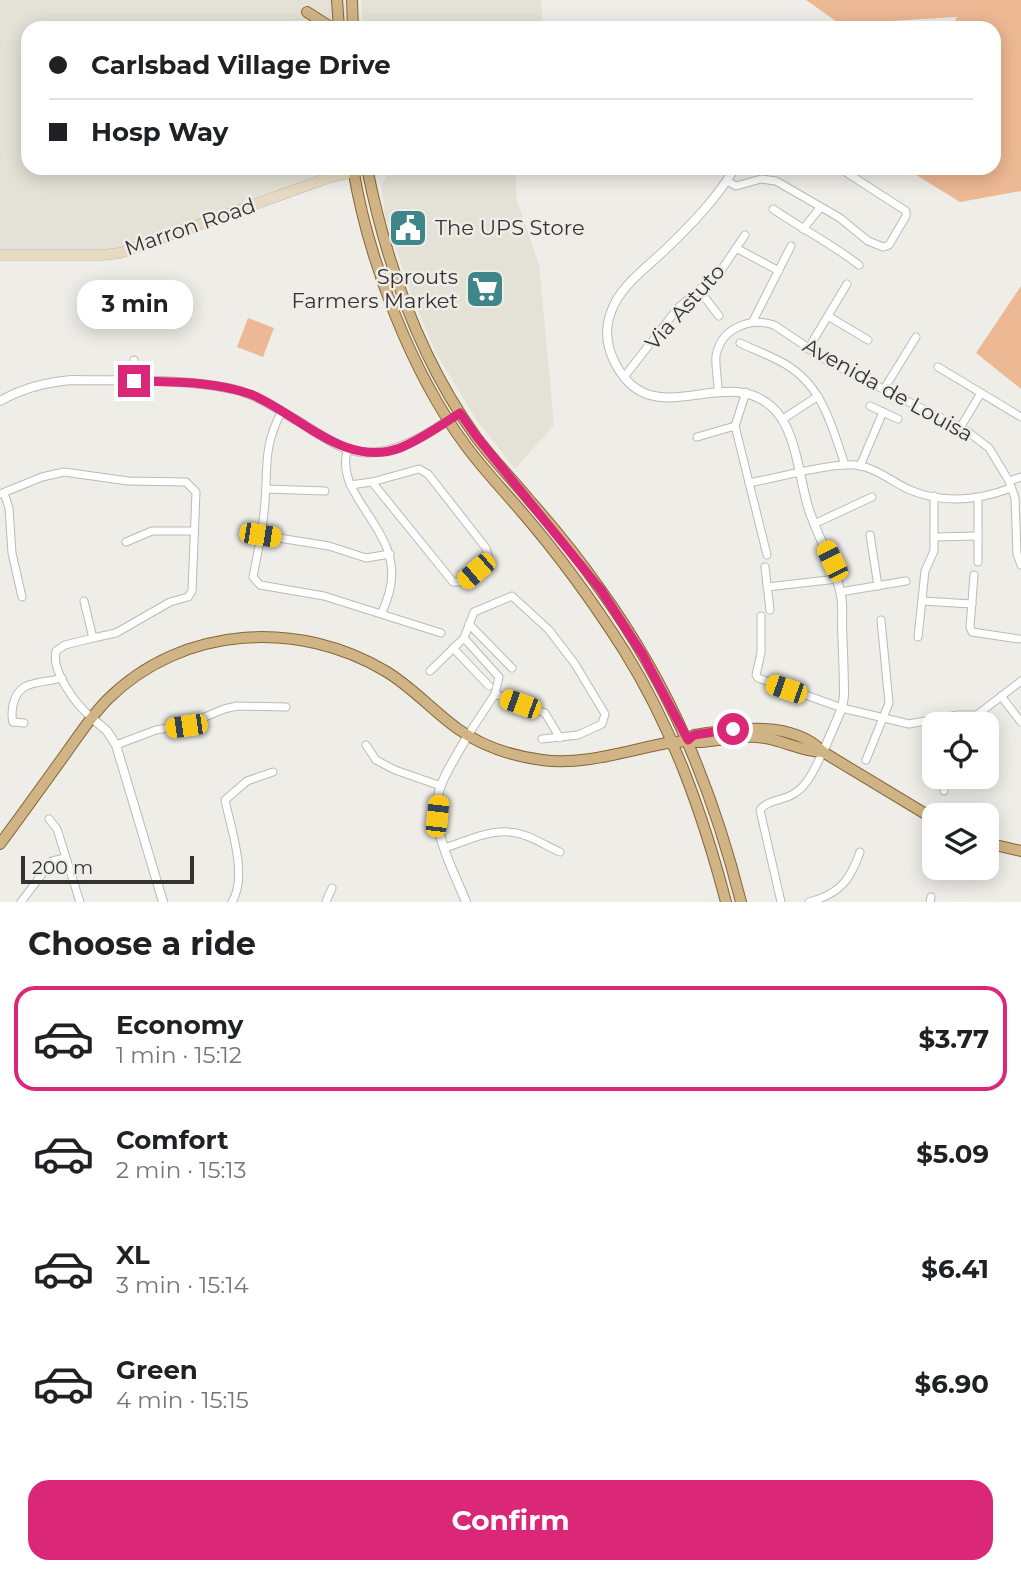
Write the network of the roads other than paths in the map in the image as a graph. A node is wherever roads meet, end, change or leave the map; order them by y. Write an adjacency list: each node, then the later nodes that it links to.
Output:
1 (337, 0): 5 (main road)
2 (352, 0): 6 (main road)
3 (307, 12): 4 (main road)
4 (321, 21)
5 (338, 21)
6 (354, 21)
7 (337, 175): 19 (main road, Marron Road)
8 (354, 175): 48 (main road)
9 (371, 175): 44 (main road)
10 (731, 175): 12 (street)
11 (848, 175): 13 (street)
12 (727, 181): 13 (street); 33 (street)
13 (820, 208): 15 (street)
14 (773, 209): 15 (street)
15 (803, 229): 20 (street)
16 (745, 235): 18 (street, Via Astuto)
17 (791, 246): 21 (street)
18 (736, 248): 21 (street); 23 (street, Via Astuto)
19 (0, 255)
20 (859, 265)
21 (779, 271): 26 (street)
22 (847, 284): 25 (street)
23 (699, 290): 24 (street); 33 (street, Via Astuto)
24 (719, 316)
25 (828, 316): 28 (street); 30 (street)
26 (753, 321): 30 (street, Avenida de Louisa); 36 (street)
27 (916, 337): 35 (street)
28 (868, 340)
29 (740, 343): 39 (street)
30 (808, 349): 35 (street, Avenida de Louisa)
31 (134, 360): 34 (street)
32 (938, 367): 38 (street)
33 (624, 377): 36 (street)
34 (134, 381): 40 (street); 42 (street)
35 (884, 389): 50 (street, Avenida de Louisa)
36 (718, 390): 37 (street)
37 (746, 392): 46 (street); 49 (street)
38 (981, 393): 45 (street); 50 (street)
39 (818, 396): 46 (street); 53 (street)
40 (0, 401)
41 (870, 406): 43 (street)
42 (282, 411): 52 (street); 61 (street)
43 (883, 412): 47 (street); 54 (street)
44 (460, 413): 48 (street); 119 (main road)
45 (1021, 417)
46 (783, 419): 55 (street)
47 (898, 419)
48 (449, 420): 52 (street); 120 (main road)
49 (735, 426): 51 (street); 58 (street)
50 (960, 428): 59 (street, Avenida de Louisa)
51 (697, 437)
52 (348, 449): 60 (street)
53 (845, 465): 54 (street); 55 (street)
54 (860, 466): 64 (street)
55 (800, 473): 58 (street); 67 (street)
56 (1021, 477): 59 (street)
57 (372, 482): 57 (street); 60 (street)
58 (749, 483): 76 (street)
59 (1010, 484): 66 (street); 74 (street, Avenida de Louisa)
60 (350, 485): 75 (street)
61 (266, 489): 62 (street); 69 (street)
62 (325, 491)
63 (2, 494): 68 (street); 86 (street)
64 (934, 496): 66 (street); 72 (street)
65 (872, 497): 67 (street)
66 (978, 498): 71 (street)
67 (814, 524): 81 (street)
68 (194, 531): 73 (street); 97 (street)
69 (260, 535): 75 (street); 91 (street)
70 (870, 535): 83 (street)
71 (978, 536): 72 (street); 77 (street)
72 (934, 537): 88 (street)
73 (126, 542)
74 (1019, 543): 78 (street, Avenida de Louisa)
75 (390, 554): 91 (street)
76 (767, 555)
77 (978, 562)
78 (1021, 565)
79 (765, 567): 84 (street)
80 (974, 575): 89 (street)
81 (837, 579): 84 (street); 85 (street)
82 (906, 581): 83 (street)
83 (878, 586): 85 (street)
84 (767, 587): 90 (street)
85 (840, 592): 109 (street)
86 (22, 597)
87 (84, 601): 97 (street)
88 (922, 601): 89 (street); 96 (street)
89 (972, 604): 99 (street)
90 (770, 610)
91 (381, 613): 95 (street)
92 (761, 616): 109 (street)
93 (881, 620): 112 (street)
94 (470, 624): 98 (street); 101 (street); 117 (street)
95 (441, 633)
96 (918, 637)
97 (93, 638): 103 (street)
98 (464, 638): 100 (street); 106 (street)
99 (1020, 639)
100 (453, 648): 102 (street); 105 (street)
101 (512, 668)
102 (430, 671)
103 (62, 678): 111 (street); 114 (street)
104 (1021, 681): 107 (street)
105 (489, 686)
106 (495, 694): 116 (street); 117 (street)
107 (1001, 696): 110 (street); 113 (street)
108 (286, 707): 121 (street)
109 (842, 708): 112 (street); 123 (street)
110 (980, 712)
111 (92, 718): 116 (main road); 121 (street); 129 (main road)
112 (883, 718): 115 (street); 124 (street)
113 (1021, 722)
114 (24, 723)
115 (922, 723)
116 (468, 735): 120 (main road); 126 (street)
117 (560, 738): 118 (street)
118 (542, 739)
119 (688, 740): 120 (main road); 123 (main road); 144 (main road)
120 (673, 742): 143 (main road)
121 (116, 745): 139 (street)
122 (366, 745): 126 (street)
123 (823, 752): 127 (main road); 145 (street)
124 (866, 760)
125 (273, 772): 140 (street)
126 (440, 786): 131 (street)
127 (922, 812)
128 (49, 820): 135 (street)
129 (0, 844)
130 (999, 846): 132 (main road)
131 (444, 848): 133 (street); 142 (street)
132 (1021, 851)
133 (561, 852)
134 (860, 852): 146 (street)
135 (65, 858): 137 (street); 138 (street)
136 (332, 888): 141 (street)
137 (21, 902)
138 (80, 902)
139 (163, 902)
140 (232, 902)
141 (326, 902)
142 (466, 902)
143 (726, 902)
144 (741, 902)
145 (781, 902)
146 (809, 902)

